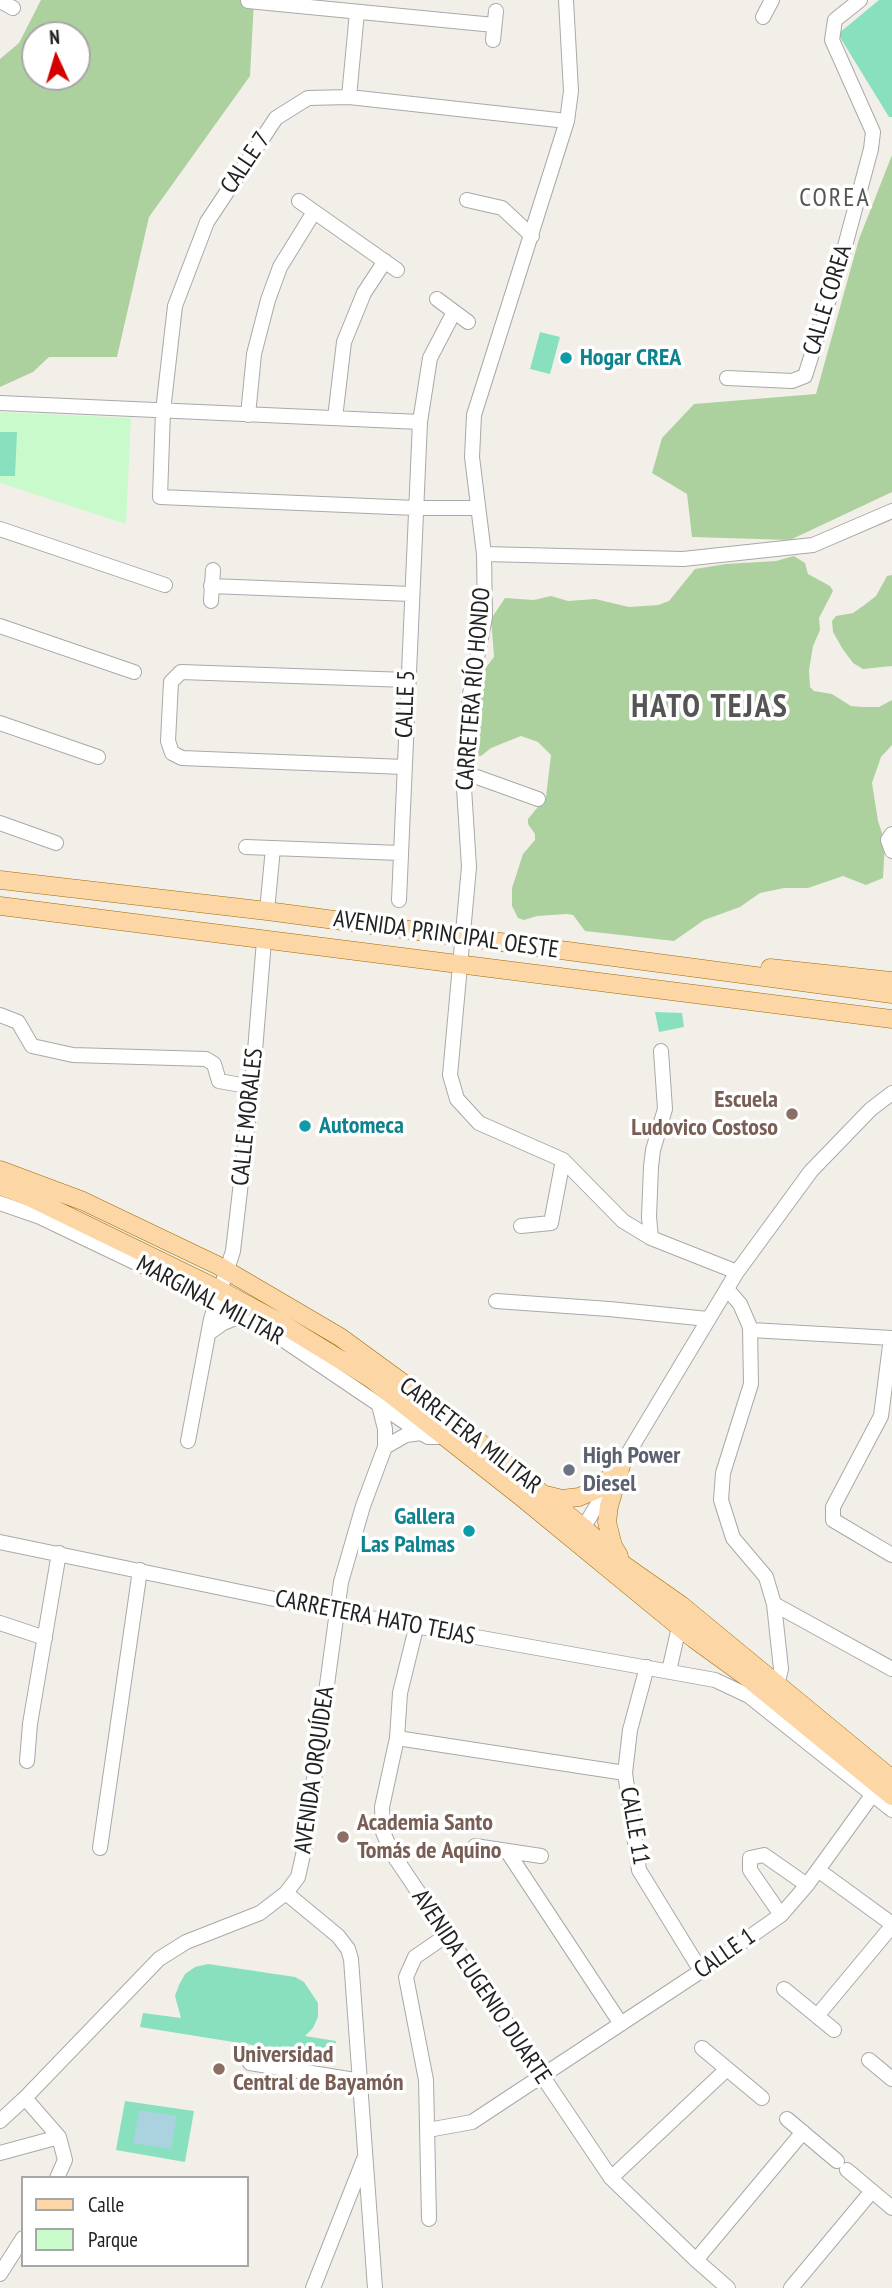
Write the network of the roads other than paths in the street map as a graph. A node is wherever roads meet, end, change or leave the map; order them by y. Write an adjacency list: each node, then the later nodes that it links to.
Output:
1 (566, 0): 13 (street, CARRETERA RÍO HONDO)
2 (772, 0): 9 (street)
3 (860, 0): 23 (street, CALLE COREA)
4 (0, 1): 7 (street)
5 (248, 1): 6 (street)
6 (270, 3): 8 (street); 10 (street)
7 (13, 8)
8 (357, 12): 11 (street); 12 (street)
9 (763, 17)
10 (269, 19)
11 (494, 25)
12 (349, 97): 13 (street, CALLE 7); 25 (street, CALLE 7)
13 (567, 121): 17 (street, CARRETERA RÍO HONDO)
14 (467, 200): 17 (street)
15 (299, 201): 16 (street)
16 (314, 212): 18 (street); 26 (street)
17 (532, 236): 30 (street, CARRETERA RÍO HONDO)
18 (384, 261): 19 (street); 27 (street)
19 (397, 270)
20 (437, 299): 21 (street)
21 (454, 312): 22 (street); 28 (street, CALLE 5)
22 (468, 321)
23 (727, 377)
24 (0, 403): 25 (street)
25 (163, 411): 26 (street); 29 (street, CALLE 7)
26 (248, 415): 27 (street)
27 (335, 418): 28 (street)
28 (420, 422): 29 (street, CALLE 5)
29 (415, 508): 30 (street); 36 (street, CALLE 5)
30 (478, 508): 33 (street, CARRETERA RÍO HONDO)
31 (892, 511): 33 (street)
32 (0, 528): 35 (street)
33 (484, 554): 43 (street, CARRETERA RÍO HONDO)
34 (213, 570): 36 (street)
35 (165, 585)
36 (411, 594): 39 (street, CALLE 5)
37 (0, 626): 38 (street)
38 (134, 672)
39 (407, 680): 42 (street, CALLE 5); 42 (street)
40 (0, 723): 41 (street)
41 (98, 757)
42 (404, 767): 51 (street, CALLE 5)
43 (463, 772): 44 (street); 56 (street, CARRETERA RÍO HONDO)
44 (538, 799)
45 (0, 822): 47 (street)
46 (892, 834): 50 (street)
47 (56, 843)
48 (246, 847): 49 (street)
49 (273, 848): 51 (street); 55 (street)
50 (892, 850)
51 (400, 853): 53 (street, CALLE 5)
52 (0, 880): 55 (main road, AVENIDA PRINCIPAL OESTE)
53 (399, 900)
54 (0, 906): 57 (main road, AVENIDA PRINCIPAL OESTE)
55 (267, 911): 56 (main road, AVENIDA PRINCIPAL OESTE)
56 (462, 937): 58 (street, CARRETERA RÍO HONDO); 59 (main road, AVENIDA PRINCIPAL OESTE)
57 (264, 941): 58 (main road, AVENIDA PRINCIPAL OESTE); 67 (street, CALLE MORALES)
58 (459, 963): 62 (main road, AVENIDA PRINCIPAL OESTE); 69 (street, CARRETERA RÍO HONDO)
59 (713, 970): 60 (main road); 61 (main road, AVENIDA PRINCIPAL OESTE)
60 (892, 981)
61 (892, 994)
62 (852, 1014): 64 (main road, AVENIDA PRINCIPAL OESTE); 65 (main road)
63 (0, 1015): 67 (street)
64 (892, 1019)
65 (892, 1027)
66 (661, 1051): 74 (street)
67 (252, 1087): 75 (street, CALLE MORALES)
68 (892, 1093): 76 (street)
69 (563, 1160): 73 (street); 74 (street, CARRETERA RÍO HONDO)
70 (0, 1170): 75 (main road, CARRETERA MILITAR)
71 (0, 1186): 78 (main road, CARRETERA MILITAR)
72 (0, 1203): 78 (street, MARGINAL MILITAR)
73 (521, 1226)
74 (650, 1238): 76 (street, CARRETERA RÍO HONDO)
75 (227, 1270): 78 (street, CALLE MORALES); 91 (main road, CARRETERA MILITAR)
76 (737, 1272): 77 (street)
77 (727, 1289): 81 (street); 82 (street)
78 (219, 1295): 80 (street, MARGINAL MILITAR); 83 (street, CALLE MORALES); 87 (main road, CARRETERA MILITAR)
79 (496, 1301): 81 (street)
80 (251, 1318): 83 (street); 85 (street, MARGINAL MILITAR)
81 (708, 1319): 90 (street)
82 (751, 1330): 84 (street); 98 (street)
83 (209, 1333): 88 (street, CALLE MORALES)
84 (891, 1338): 95 (street)
85 (379, 1405): 86 (street, MARGINAL MILITAR); 89 (street)
86 (421, 1433): 87 (street, MARGINAL MILITAR); 89 (street)
87 (444, 1437): 92 (main road, CARRETERA MILITAR)
88 (188, 1441)
89 (385, 1447): 99 (street, AVENIDA ORQUÍDEA)
90 (621, 1466): 91 (main road); 92 (street); 96 (main road)
91 (544, 1494): 92 (main road, CARRETERA MILITAR)
92 (579, 1535): 96 (main road, CARRETERA MILITAR); 101 (main road, CARRETERA MILITAR)
93 (0, 1542): 94 (street, CARRETERA HATO TEJAS)
94 (59, 1553): 97 (street, CARRETERA HATO TEJAS); 103 (street)
95 (892, 1555)
96 (624, 1564): 107 (main road, CARRETERA MILITAR)
97 (140, 1570): 99 (street, CARRETERA HATO TEJAS); 116 (street)
98 (774, 1604): 105 (street); 107 (street)
99 (337, 1612): 102 (street, CARRETERA HATO TEJAS); 121 (street, AVENIDA ORQUÍDEA)
100 (0, 1623): 103 (street)
101 (679, 1627): 106 (street); 113 (main road, CARRETERA MILITAR)
102 (416, 1628): 104 (street, CARRETERA HATO TEJAS); 108 (street, AVENIDA EUGENIO DUARTE)
103 (45, 1638): 109 (street)
104 (647, 1667): 106 (street, CARRETERA HATO TEJAS); 110 (street, CALLE 11)
105 (892, 1669)
106 (669, 1671): 112 (street, CARRETERA HATO TEJAS)
107 (777, 1686): 111 (main road, CARRETERA MILITAR)
108 (397, 1738): 110 (street); 124 (street, AVENIDA EUGENIO DUARTE)
109 (27, 1761)
110 (625, 1773): 125 (street, CALLE 11)
111 (892, 1779)
112 (873, 1794): 114 (street); 119 (street, CALLE 1)
113 (892, 1796)
114 (892, 1810)
115 (475, 1846): 117 (street)
116 (100, 1848)
117 (507, 1851): 118 (street); 128 (street)
118 (541, 1856)
119 (818, 1870): 120 (street, CALLE 1); 123 (street)
120 (807, 1885): 122 (street, CALLE 1); 122 (street)
121 (286, 1894): 136 (street); 137 (street, AVENIDA ORQUÍDEA)
122 (781, 1916): 125 (street, CALLE 1)
123 (892, 1925): 127 (street)
124 (447, 1935): 135 (street, AVENIDA EUGENIO DUARTE); 141 (street)
125 (701, 1971): 128 (street, CALLE 1)
126 (784, 1989): 127 (street)
127 (817, 2016): 129 (street)
128 (621, 2024): 135 (street, CALLE 1)
129 (834, 2030)
130 (702, 2048): 133 (street)
131 (869, 2060): 134 (street)
132 (250, 2063): 136 (street)
133 (727, 2069): 138 (street); 147 (street)
134 (890, 2073)
135 (542, 2078): 141 (street, CALLE 1); 147 (street, AVENIDA EUGENIO DUARTE)
136 (361, 2081): 145 (street)
137 (25, 2098): 140 (street, AVENIDA ORQUÍDEA); 143 (street)
138 (762, 2098)
139 (787, 2119): 142 (street)
140 (0, 2121)
141 (428, 2130): 150 (street)
142 (803, 2132): 148 (street); 152 (street)
143 (59, 2137): 144 (street); 146 (street)
144 (0, 2153)
145 (365, 2155): 154 (street); 155 (street)
146 (58, 2176)
147 (611, 2178): 152 (street, AVENIDA EUGENIO DUARTE)
148 (872, 2190): 149 (street); 157 (street)
149 (892, 2208)
150 (429, 2219)
151 (21, 2241): 153 (street)
152 (696, 2260): 156 (street, AVENIDA EUGENIO DUARTE)
153 (0, 2274)
154 (313, 2288)
155 (375, 2288)
156 (728, 2288)
157 (791, 2288)

